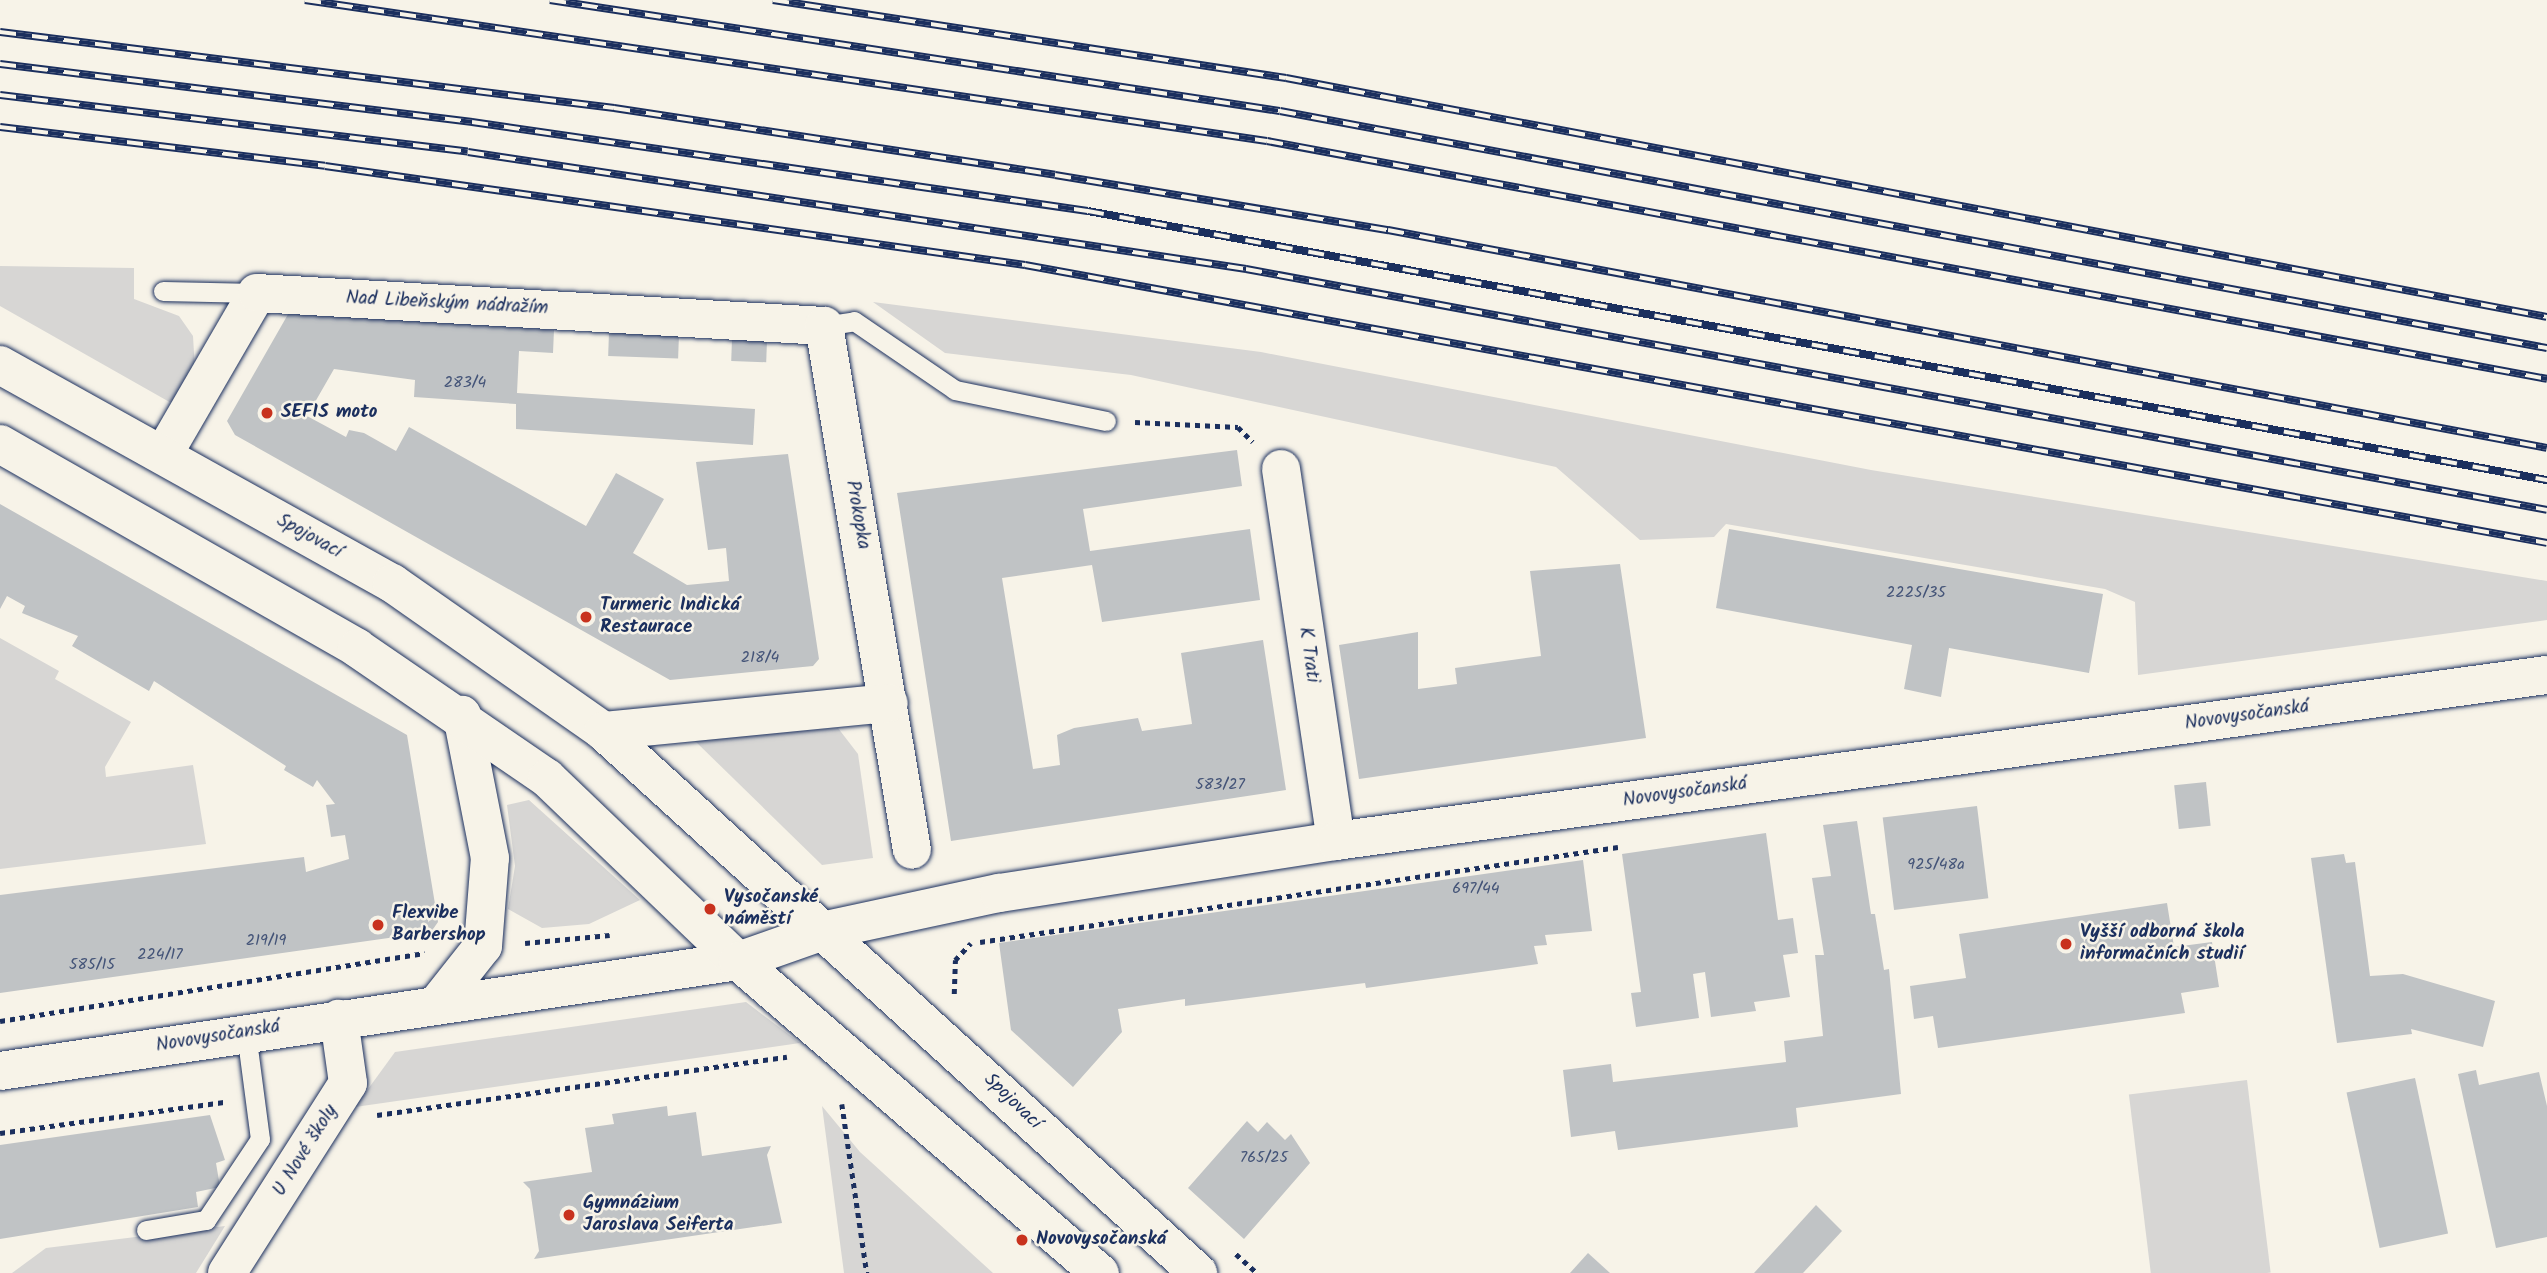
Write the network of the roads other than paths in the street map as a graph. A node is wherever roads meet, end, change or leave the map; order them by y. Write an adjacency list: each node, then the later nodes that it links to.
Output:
1 (163, 290): 2 (lane)
2 (257, 293): 3 (main road, Nad Libeňským nádražím); 7 (main road)
3 (824, 326): 5 (lane); 10 (main road, Prokopka)
4 (0, 365): 7 (main road, Spojovací)
5 (1106, 421)
6 (0, 444): 11 (main road)
7 (163, 455): 12 (main road, Spojovací)
8 (1281, 469): 13 (main road, K Trati)
9 (2547, 675): 13 (main road, Novovysočanská)
10 (889, 703): 12 (main road); 14 (main road)
11 (462, 715): 16 (main road); 17 (main road)
12 (603, 731): 15 (main road)
13 (1336, 841): 15 (main road, Novovysočanská)
14 (912, 850)
15 (827, 930): 16 (main road); 24 (main road, Spojovací)
16 (738, 961): 17 (main road); 23 (main road)
17 (436, 1004): 18 (main road, Novovysočanská)
18 (339, 1019): 19 (main road, Novovysočanská); 22 (main road, U Nové školy)
19 (246, 1033): 20 (main road, Novovysočanská); 21 (lane)
20 (0, 1071)
21 (146, 1230)
22 (227, 1273)
23 (1100, 1273)
24 (1198, 1273)

